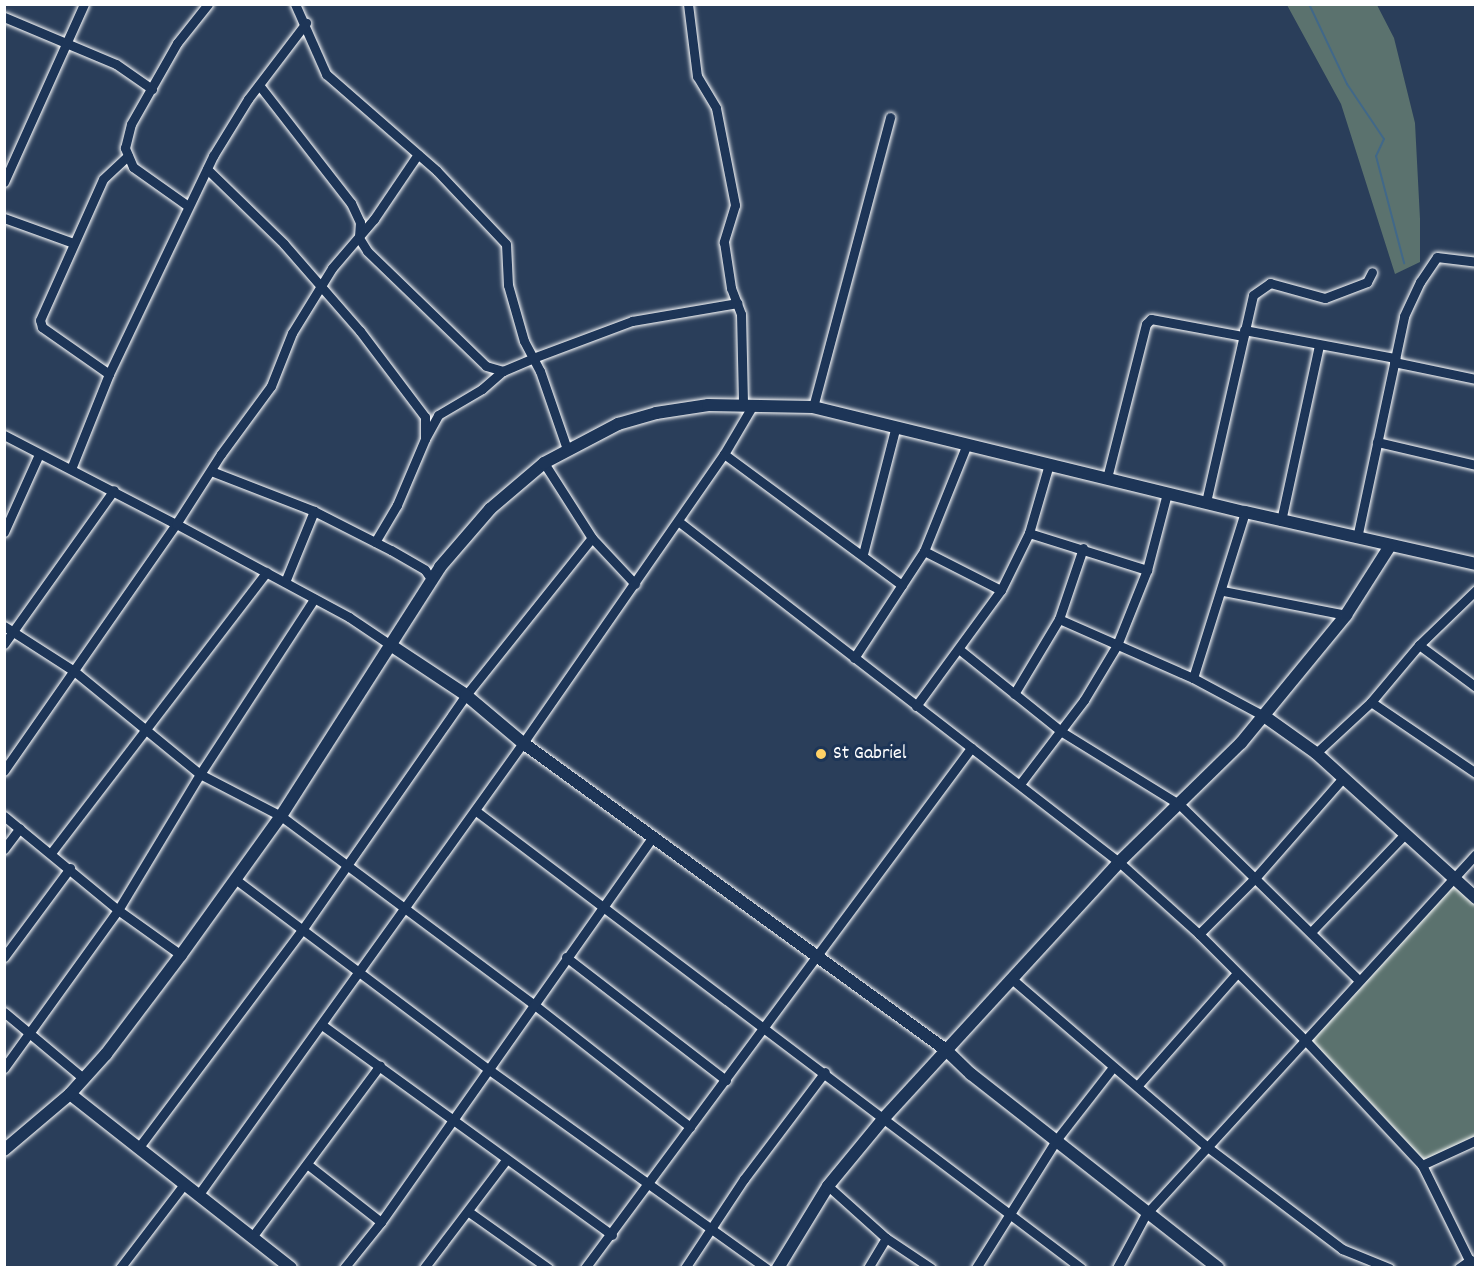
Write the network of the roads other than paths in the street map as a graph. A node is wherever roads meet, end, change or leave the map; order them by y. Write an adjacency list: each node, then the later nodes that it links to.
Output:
1 (84, 4): 7 (street)
2 (208, 4): 9 (street)
3 (295, 4): 6 (street)
4 (688, 4): 22 (street)
5 (4, 17): 7 (street)
6 (306, 23): 8 (street); 11 (street)
7 (68, 41): 9 (street); 14 (street)
8 (259, 85): 13 (street); 17 (street)
9 (152, 89): 12 (street)
10 (890, 117): 31 (street)
11 (418, 154): 17 (street); 25 (street)
12 (128, 156): 15 (street); 18 (street)
13 (207, 169): 15 (street); 21 (street)
14 (4, 182)
15 (188, 206): 28 (street)
16 (4, 218): 18 (street)
17 (359, 238): 21 (street); 27 (street)
18 (73, 243): 28 (street)
19 (1476, 262): 26 (street)
20 (1372, 272): 23 (street)
21 (321, 289): 34 (street); 44 (street)
22 (737, 303): 25 (street); 30 (street)
23 (1243, 333): 24 (street); 45 (street); 48 (street)
24 (1319, 345): 26 (street); 52 (street)
25 (533, 358): 27 (street); 37 (street)
26 (1394, 360): 29 (street); 35 (street)
27 (503, 371): 34 (street)
28 (109, 374): 43 (street)
29 (1476, 379)
30 (748, 405): 31 (street); 37 (street); 39 (street)
31 (813, 406): 32 (street)
32 (895, 429): 36 (street); 62 (street)
33 (4, 435): 38 (street)
34 (425, 439): 58 (street)
35 (1377, 442): 42 (street); 57 (street)
36 (967, 444): 41 (street); 61 (street)
37 (567, 449): 40 (street)
38 (39, 454): 43 (street); 54 (street)
39 (724, 454): 51 (street); 62 (street)
40 (544, 463): 56 (street); 66 (street)
41 (1049, 464): 45 (street); 55 (street)
42 (1476, 465)
43 (71, 469): 46 (street)
44 (211, 471): 49 (street); 53 (street)
45 (1107, 478): 47 (street)
46 (114, 490): 53 (street); 77 (street)
47 (1167, 493): 48 (street); 64 (street)
48 (1206, 502): 50 (street)
49 (314, 511): 58 (street); 67 (street)
50 (1245, 512): 52 (street); 72 (street)
51 (678, 521): 68 (street); 83 (street)
52 (1281, 521): 57 (street)
53 (176, 524): 65 (street); 84 (street)
54 (4, 532)
55 (1029, 533): 60 (street); 70 (street)
56 (592, 538): 68 (street); 88 (street)
57 (1357, 538): 59 (street)
58 (375, 542): 66 (street)
59 (1390, 546): 63 (street); 74 (street)
60 (1083, 548): 64 (street); 75 (street)
61 (924, 551): 69 (street); 70 (street)
62 (863, 554): 69 (street)
63 (1476, 564)
64 (1147, 570): 79 (street)
65 (267, 572): 67 (street); 92 (street)
66 (432, 580): 81 (street)
67 (285, 582): 73 (street)
68 (635, 584): 94 (street)
69 (902, 585): 83 (street)
70 (1001, 590): 82 (street)
71 (1476, 590): 80 (street)
72 (1223, 591): 74 (street); 85 (street)
73 (314, 599): 81 (street); 99 (street)
74 (1346, 615): 91 (street)
75 (1059, 619): 79 (street); 87 (street)
76 (4, 626): 77 (street)
77 (15, 632): 78 (street); 84 (street)
78 (4, 644)
79 (1116, 645): 85 (street); 93 (street)
80 (1419, 645): 86 (street); 89 (street)
81 (392, 646): 88 (street); 105 (street)
82 (960, 650): 87 (street); 90 (street)
83 (854, 658): 90 (street)
84 (74, 671): 92 (street); 97 (street)
85 (1193, 678): 91 (street)
86 (1476, 687)
87 (1014, 694): 93 (street)
88 (466, 696): 94 (street); 113 (street)
89 (1371, 702): 96 (street); 98 (street)
90 (916, 706): 95 (street)
91 (1264, 716): 96 (street); 102 (street)
92 (148, 731): 99 (street); 110 (street)
93 (1062, 732): 101 (street); 102 (street)
94 (523, 743): 103 (street); 108 (street)
95 (971, 748): 101 (street); 128 (street)
96 (1316, 753): 100 (street)
97 (4, 771)
98 (1476, 773)
99 (200, 774): 105 (street); 121 (street)
100 (1343, 778): 107 (street); 115 (street)
101 (1020, 784): 112 (street)
102 (1180, 805): 112 (street); 115 (street)
103 (476, 811): 119 (street); 120 (street)
104 (4, 816): 106 (street)
105 (281, 816): 113 (street); 116 (street)
106 (20, 828): 109 (street); 110 (street)
107 (1404, 835): 117 (street); 123 (street)
108 (653, 837): 120 (street); 128 (street)
109 (4, 849)
110 (51, 854): 114 (street)
111 (1476, 854): 117 (street)
112 (1119, 862): 124 (street); 131 (street)
113 (346, 866): 119 (street); 122 (street)
114 (70, 868): 121 (street); 126 (street)
115 (1256, 877): 123 (street); 124 (street)
116 (235, 879): 122 (street); 125 (street)
117 (1454, 880): 118 (street); 132 (street)
118 (1476, 898)
119 (403, 908): 129 (street); 133 (street)
120 (604, 908): 127 (street); 136 (street)
121 (118, 910): 125 (street); 137 (street)
122 (302, 930): 129 (street); 155 (street)
123 (1311, 932): 132 (street)
124 (1198, 934): 130 (street)
125 (181, 955): 145 (street)
126 (4, 957)
127 (566, 957): 133 (street); 146 (street)
128 (817, 957): 136 (street); 139 (street)
129 (358, 972): 135 (street); 143 (street)
130 (1237, 973): 138 (street); 147 (street)
131 (1013, 980): 139 (street); 141 (street)
132 (1359, 980): 138 (street)
133 (532, 1003): 143 (street); 151 (street)
134 (4, 1012): 137 (street)
135 (322, 1025): 140 (street); 163 (street)
136 (765, 1027): 144 (street); 146 (street)
137 (32, 1035): 142 (street); 145 (street)
138 (1305, 1040): 154 (street); 159 (street)
139 (945, 1050): 150 (street); 152 (street)
140 (380, 1065): 149 (street); 158 (street)
141 (1113, 1067): 147 (street); 152 (street)
142 (4, 1068)
143 (488, 1069): 149 (street); 161 (street)
144 (825, 1072): 150 (street); 168 (street)
145 (83, 1078): 148 (street)
146 (726, 1080): 151 (street)
147 (1138, 1085): 154 (street)
148 (70, 1094): 155 (street); 156 (street)
149 (454, 1118): 157 (street); 167 (street)
150 (884, 1118): 162 (street); 165 (street)
151 (690, 1127): 161 (street)
152 (1057, 1139): 165 (street); 166 (street)
153 (1476, 1140): 159 (street)
154 (1206, 1146): 166 (street); 188 (street)
155 (140, 1147): 160 (street)
156 (4, 1150)
157 (506, 1160): 164 (street); 169 (street)
158 (307, 1164): 167 (street); 170 (street)
159 (1422, 1165): 172 (street)
160 (185, 1183): 163 (street); 175 (street)
161 (650, 1183): 168 (street); 169 (street)
162 (828, 1186): 171 (street); 182 (street)
163 (199, 1194): 170 (street)
164 (469, 1212): 173 (street); 178 (street)
165 (1009, 1212): 185 (street); 186 (street)
166 (1146, 1214): 174 (street); 187 (street)
167 (381, 1222): 177 (street)
168 (711, 1229): 180 (street); 181 (street)
169 (612, 1235): 179 (street)
170 (252, 1237): 176 (street)
171 (886, 1238): 183 (street); 184 (street)
172 (1471, 1264): 189 (street)
173 (425, 1267)
174 (1216, 1267)
175 (120, 1268)
176 (291, 1268)
177 (344, 1268)
178 (548, 1268)
179 (585, 1268)
180 (685, 1268)
181 (766, 1268)
182 (778, 1268)
183 (868, 1268)
184 (931, 1268)
185 (976, 1268)
186 (1081, 1268)
187 (1117, 1268)
188 (1389, 1268)
189 (1459, 1268)

